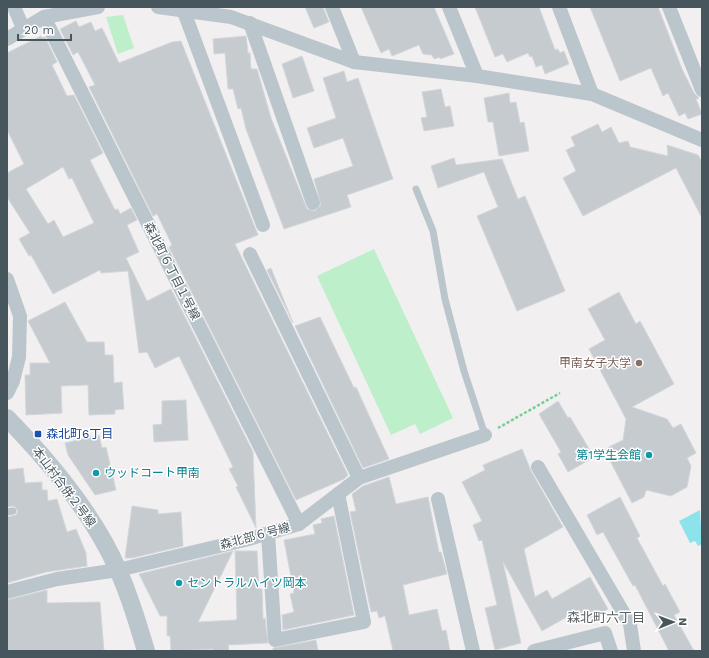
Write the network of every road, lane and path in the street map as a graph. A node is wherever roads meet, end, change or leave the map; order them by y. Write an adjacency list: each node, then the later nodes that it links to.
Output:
1 (14, 7): 12 (street)
2 (98, 7): 10 (street)
3 (158, 7): 8 (street)
4 (332, 7): 14 (street)
5 (449, 7): 15 (street)
6 (559, 7): 17 (street)
7 (669, 7): 16 (street)
8 (183, 9): 9 (street); 21 (street)
9 (229, 12): 11 (street)
10 (44, 17): 12 (street); 33 (street, 森北町６丁目１号線)
11 (250, 23): 14 (street); 20 (street)
12 (23, 28): 13 (street)
13 (7, 39)
14 (354, 62): 15 (street)
15 (477, 76): 17 (street)
16 (702, 90)
17 (592, 94): 18 (street)
18 (702, 140)
19 (416, 189): 28 (lane)
20 (313, 203)
21 (263, 225)
22 (250, 254): 30 (street)
23 (7, 279): 24 (street)
24 (7, 393)
25 (560, 393): 27 (path)
26 (7, 418): 35 (street, 本山村合併２号線)
27 (511, 422)
28 (485, 435): 30 (street, 森北部６号線)
29 (538, 466): 41 (street)
30 (359, 478): 31 (street, 森北部６号線)
31 (338, 494): 33 (street, 森北部６号線); 34 (street)
32 (438, 499): 38 (street)
33 (299, 524): 34 (street, 森北部６号線)
34 (268, 534): 35 (street, 森北部６号線)
35 (118, 570): 36 (street, 森北部６号線); 37 (street, 本山村合併２号線)
36 (7, 592)
37 (146, 651)
38 (473, 651)
39 (534, 651): 40 (street)
40 (611, 651)
41 (634, 651)

